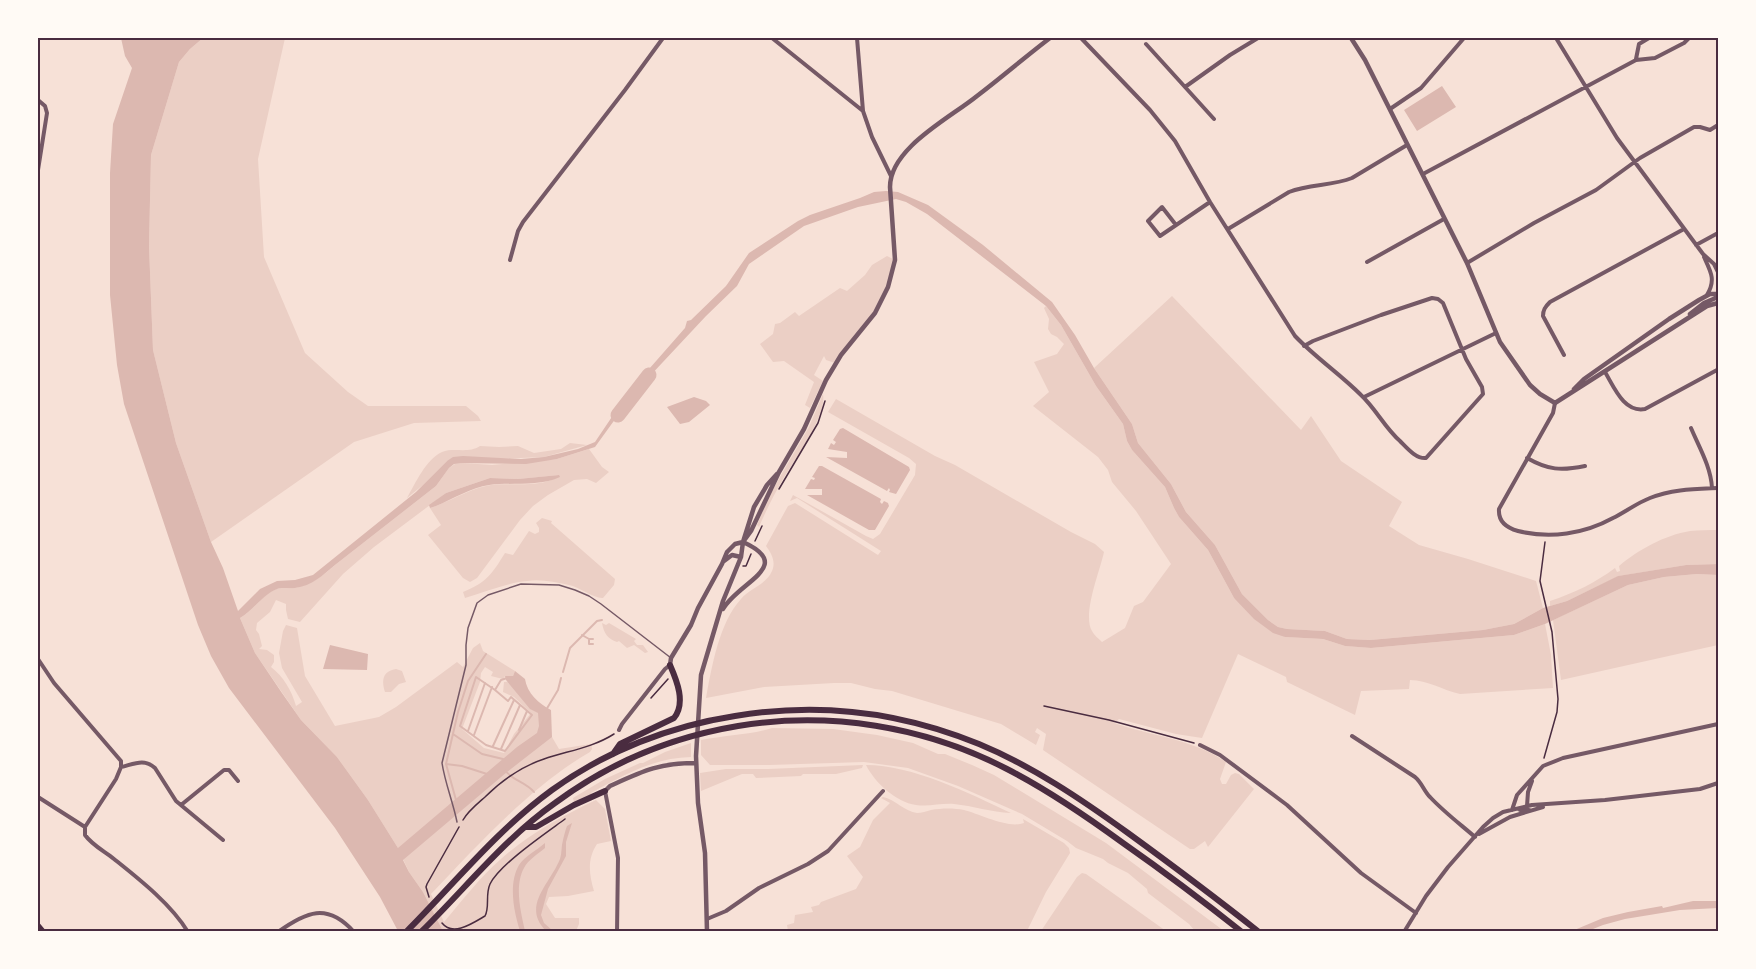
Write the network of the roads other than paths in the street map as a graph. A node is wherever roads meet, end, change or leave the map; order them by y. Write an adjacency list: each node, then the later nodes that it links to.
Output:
1 (663, 38): 34 (street)
2 (772, 38): 18 (street)
3 (857, 38): 18 (street)
4 (1050, 38): 25 (street)
5 (1081, 38): 26 (street)
6 (1258, 38): 14 (street)
7 (1351, 38): 17 (street)
8 (1463, 38): 17 (street)
9 (1556, 38): 15 (street)
10 (1649, 38): 13 (street)
11 (1689, 38): 13 (street)
12 (1146, 44): 14 (street)
13 (1636, 60): 15 (street)
14 (1185, 87): 19 (street)
15 (1585, 87): 22 (street); 24 (street)
16 (38, 100): 23 (street)
17 (1390, 109): 21 (street)
18 (863, 111): 25 (street)
19 (1214, 119)
20 (1719, 125): 22 (street)
21 (1407, 145): 24 (street); 29 (street)
22 (1635, 161): 30 (street); 36 (street)
23 (38, 170)
24 (1423, 174): 27 (street)
25 (891, 176): 55 (street)
26 (1210, 202): 28 (street); 29 (street)
27 (1444, 219): 35 (street); 36 (street)
28 (1176, 225): 28 (street)
29 (1228, 229): 42 (street)
30 (1684, 229): 32 (street); 44 (street)
31 (1719, 233): 32 (street)
32 (1696, 245): 33 (street)
33 (1703, 254): 37 (street); 38 (street)
34 (510, 260)
35 (1367, 262)
36 (1467, 263): 41 (street)
37 (1719, 272)
38 (1711, 288): 39 (street); 40 (street)
39 (1706, 296): 40 (street); 47 (street)
40 (1718, 298): 46 (street)
41 (1496, 333): 43 (street); 49 (street)
42 (1304, 345): 43 (street); 48 (street)
43 (1462, 350): 48 (street); 48 (street)
44 (1564, 355)
45 (1717, 370): 46 (street)
46 (1605, 372): 47 (street)
47 (1570, 394): 49 (street)
48 (1364, 397)
49 (1555, 403): 51 (street)
50 (1691, 428): 53 (street)
51 (1527, 458): 52 (street); 53 (street)
52 (1585, 466)
53 (1712, 488): 54 (street)
54 (1719, 488)
55 (743, 542): 56 (street); 57 (street); 58 (street)
56 (741, 557): 57 (street); 58 (street)
57 (723, 564): 60 (street)
58 (719, 617): 66 (street)
59 (38, 659): 67 (street)
60 (671, 662): 62 (street); 65 (highway); 79 (lane)
61 (1719, 724): 68 (street)
62 (619, 730)
63 (1352, 735): 82 (street)
64 (1200, 745): 84 (street)
65 (613, 754): 91 (highway); 96 (highway)
66 (696, 763): 71 (street); 85 (street)
67 (121, 767): 74 (street); 80 (street)
68 (1532, 780): 75 (street); 76 (street)
69 (238, 781): 74 (street)
70 (1719, 783): 75 (street)
71 (605, 791): 81 (highway); 93 (street)
72 (884, 791): 85 (street)
73 (38, 797): 80 (street)
74 (181, 805): 83 (street)
75 (1528, 808): 76 (street); 77 (street); 78 (street)
76 (1512, 810): 77 (street); 82 (street)
77 (1521, 810): 78 (street)
78 (1510, 817): 82 (street)
79 (457, 822)
80 (85, 827): 88 (street)
81 (524, 827): 92 (highway); 95 (highway)
82 (1477, 835): 84 (street)
83 (223, 840)
84 (1416, 913): 97 (street)
85 (707, 919): 94 (street)
86 (38, 926): 87 (highway)
87 (43, 932)
88 (188, 932)
89 (278, 932): 90 (street)
90 (354, 932)
91 (406, 932)
92 (421, 932)
93 (617, 932)
94 (707, 932)
95 (1242, 932)
96 (1259, 932)
97 (1404, 932)

